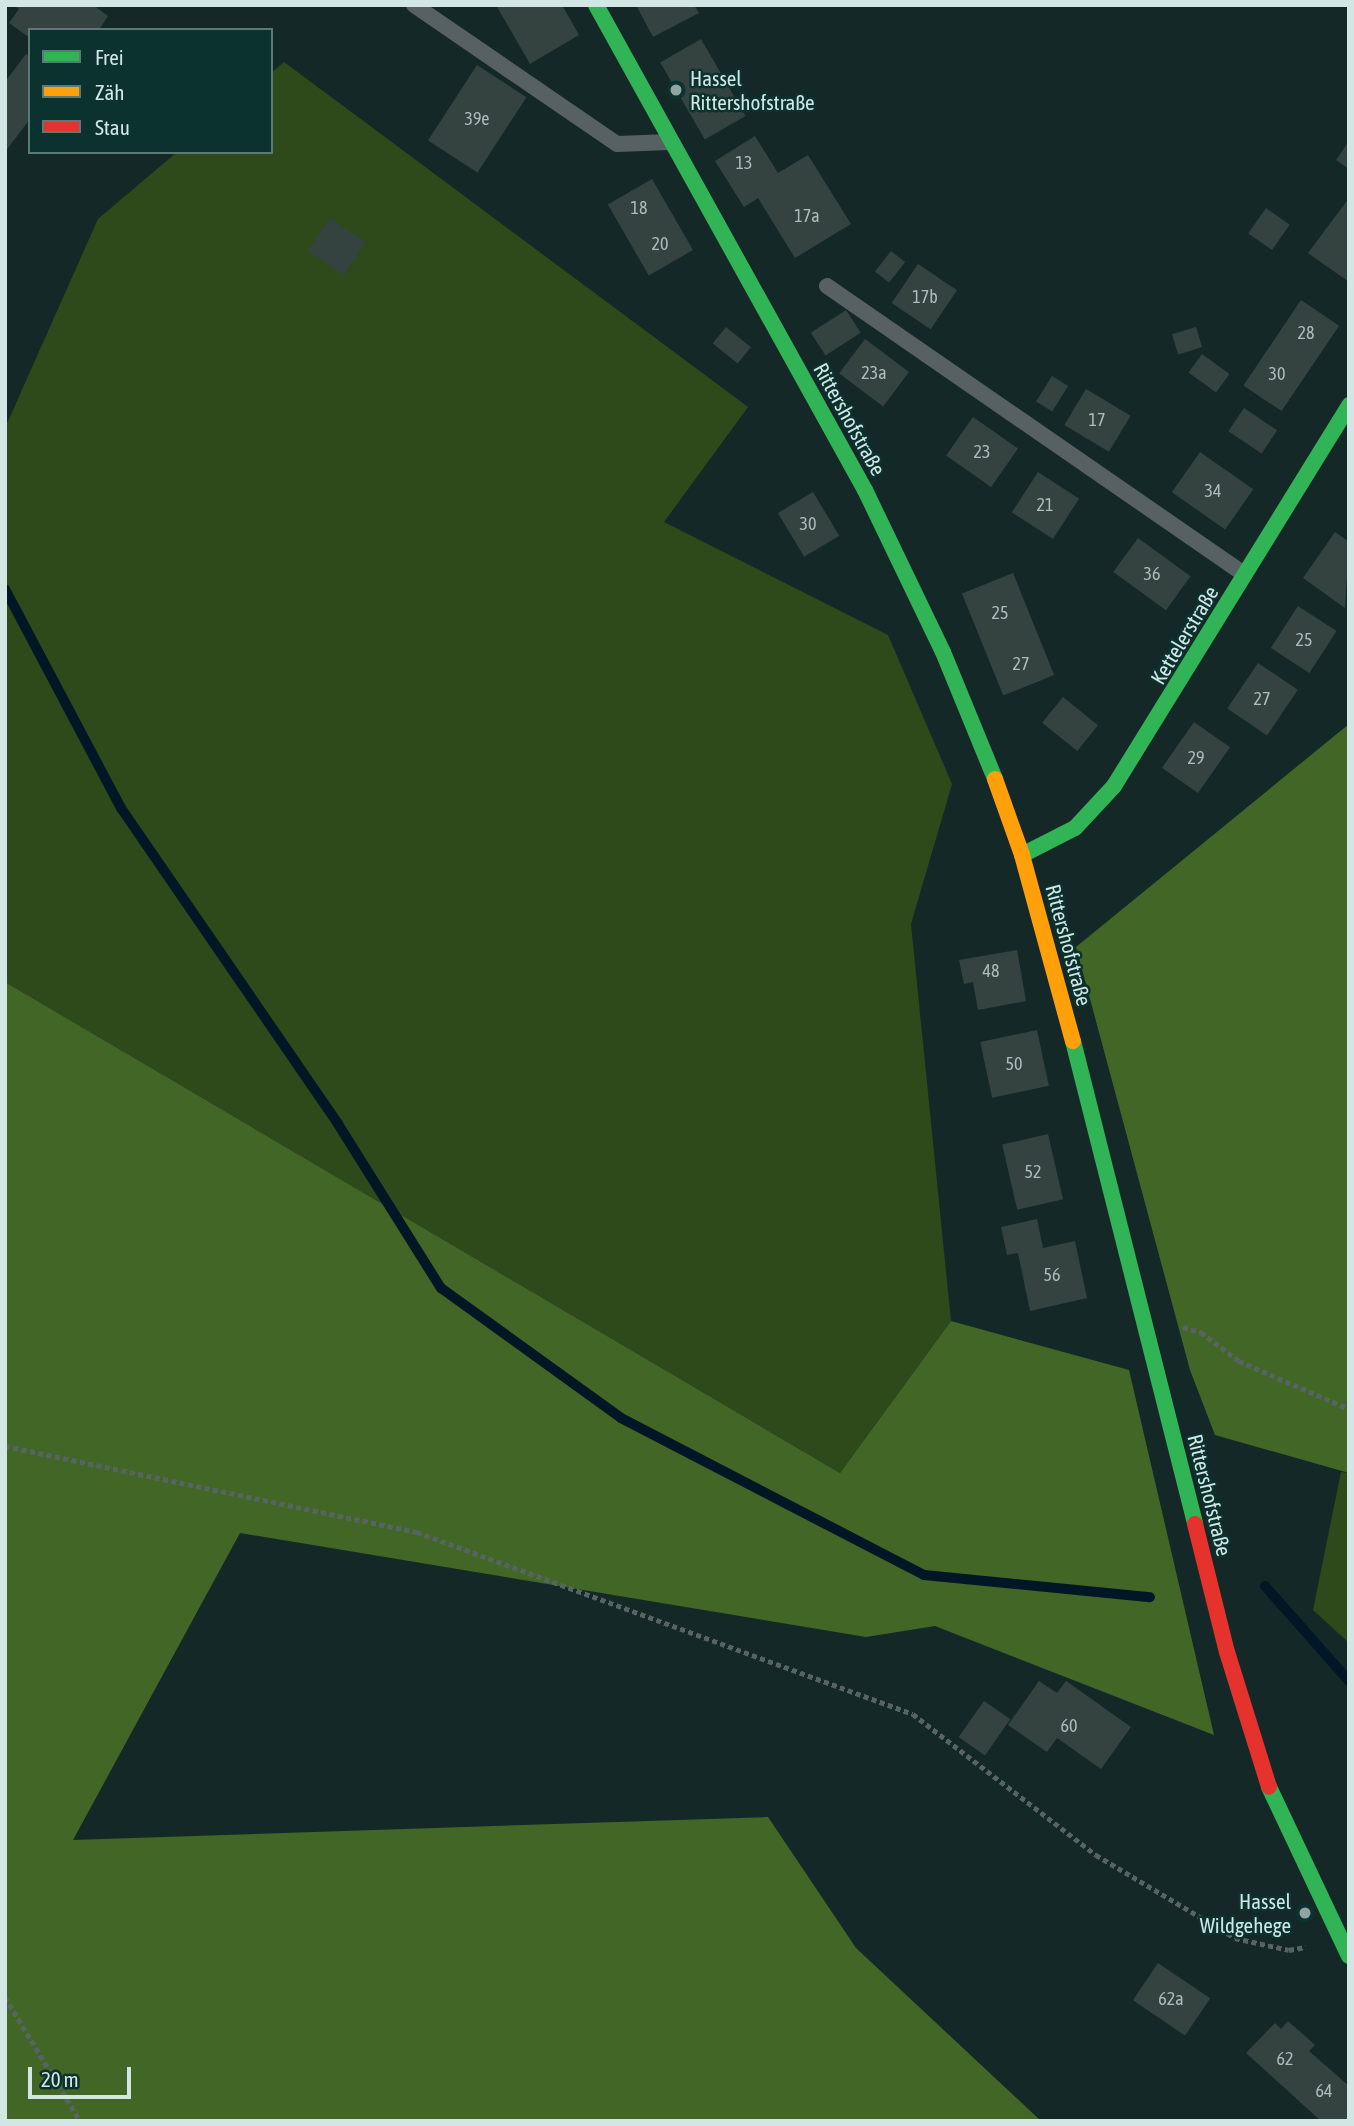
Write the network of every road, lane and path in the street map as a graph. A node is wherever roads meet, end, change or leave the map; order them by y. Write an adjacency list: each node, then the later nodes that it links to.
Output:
1 (414, 5): 3 (lane)
2 (596, 5): 3 (main road, Rittershofstraße)
3 (673, 142): 7 (main road, Rittershofstraße)
4 (827, 286): 6 (lane)
5 (1349, 405): 6 (main road, Kettelerstraße)
6 (1244, 574): 7 (main road, Kettelerstraße)
7 (1023, 855): 8 (main road, Rittershofstraße)
8 (1147, 1327): 9 (path); 11 (main road, Rittershofstraße)
9 (1349, 1409)
10 (5, 1446): 11 (path)
11 (1345, 1949)
12 (5, 1997): 13 (path)
13 (80, 2121)

